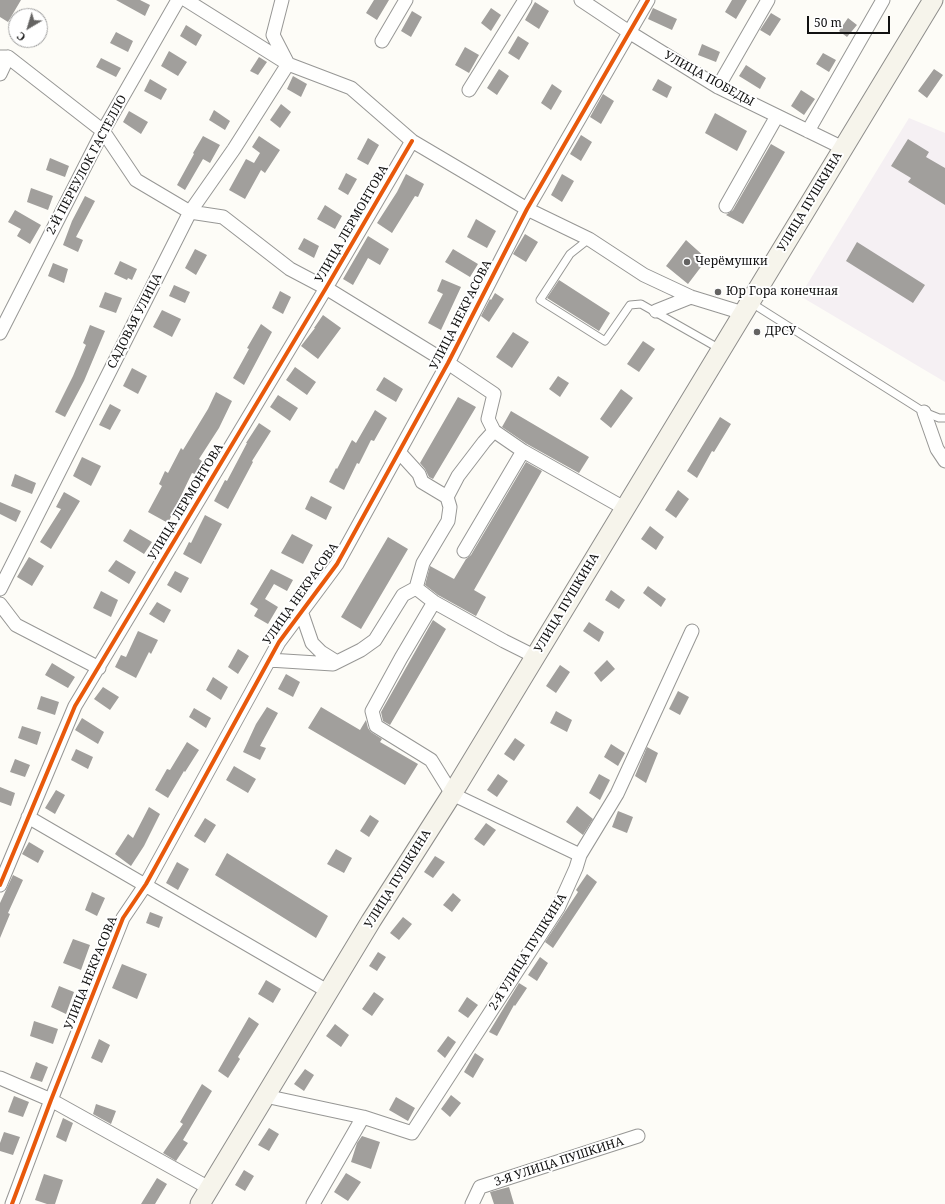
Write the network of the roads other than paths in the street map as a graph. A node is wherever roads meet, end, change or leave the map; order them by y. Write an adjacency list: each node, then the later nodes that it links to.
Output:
1 (178, 0): 19 (street, 2-Й ПЕРЕУЛОК ГАСТЕЛЛО)
2 (186, 0): 14 (street)
3 (282, 0): 14 (street)
4 (406, 0): 12 (street)
5 (526, 0): 17 (street)
6 (580, 0): 11 (street, УЛИЦА ПОБЕДЫ)
7 (648, 0): 11 (street, УЛИЦА НЕКРАСОВА)
8 (768, 0): 16 (street)
9 (883, 0): 20 (street)
10 (933, 0): 22 (main road, УЛИЦА ПУШКИНА)
11 (629, 32): 16 (street, УЛИЦА ПОБЕДЫ); 24 (street, УЛИЦА НЕКРАСОВА)
12 (382, 40)
13 (4, 57): 15 (street); 19 (street)
14 (288, 64): 21 (street); 25 (street, САДОВАЯ УЛИЦА)
15 (0, 74)
16 (718, 87): 18 (street, УЛИЦА ПОБЕДЫ)
17 (469, 90)
18 (777, 116): 20 (street, УЛИЦА ПОБЕДЫ); 23 (street)
19 (103, 131): 25 (street); 31 (street, 2-Й ПЕРЕУЛОК ГАСТЕЛЛО)
20 (808, 131): 22 (street, УЛИЦА ПОБЕДЫ)
21 (412, 141): 24 (street); 27 (street, УЛИЦА ЛЕРМОНТОВА)
22 (843, 148): 29 (main road, УЛИЦА ПУШКИНА)
23 (726, 206)
24 (527, 209): 26 (street); 33 (street, УЛИЦА НЕКРАСОВА)
25 (190, 212): 27 (street); 44 (street, САДОВАЯ УЛИЦА)
26 (589, 239): 28 (street); 30 (lane)
27 (326, 288): 33 (street); 52 (street, УЛИЦА ЛЕРМОНТОВА)
28 (691, 297): 29 (street); 30 (street)
29 (746, 307): 32 (main road, УЛИЦА ПУШКИНА); 34 (lane)
30 (656, 311): 32 (lane)
31 (0, 333)
32 (720, 350): 41 (main road, УЛИЦА ПУШКИНА)
33 (448, 363): 36 (street); 38 (street, УЛИЦА НЕКРАСОВА)
34 (924, 412): 35 (lane); 39 (street)
35 (945, 418)
36 (494, 431): 37 (street); 40 (street)
37 (523, 451): 41 (street); 42 (street)
38 (399, 452): 40 (street); 47 (street, УЛИЦА НЕКРАСОВА)
39 (945, 461)
40 (447, 496): 43 (street)
41 (624, 508): 49 (main road, УЛИЦА ПУШКИНА)
42 (464, 551)
43 (416, 588): 45 (street); 51 (street)
44 (0, 589)
45 (434, 602): 49 (street); 53 (street)
46 (0, 604): 52 (street)
47 (301, 612): 50 (street, УЛИЦА НЕКРАСОВА); 51 (street)
48 (692, 631): 55 (street, 2-Я УЛИЦА ПУШКИНА)
49 (534, 656): 53 (main road, УЛИЦА ПУШКИНА)
50 (269, 660): 51 (street); 56 (street, УЛИЦА НЕКРАСОВА)
51 (337, 662)
52 (99, 668): 54 (street, УЛИЦА ЛЕРМОНТОВА)
53 (452, 794): 55 (street); 58 (main road, УЛИЦА ПУШКИНА)
54 (28, 817): 56 (street); 57 (street, УЛИЦА ЛЕРМОНТОВА)
55 (580, 855): 62 (street, 2-Я УЛИЦА ПУШКИНА)
56 (146, 884): 58 (street); 61 (street, УЛИЦА НЕКРАСОВА)
57 (0, 885)
58 (329, 992): 60 (main road, УЛИЦА ПУШКИНА)
59 (0, 1078): 61 (street)
60 (265, 1096): 62 (street, 2-Я УЛИЦА ПУШКИНА); 64 (main road, УЛИЦА ПУШКИНА)
61 (51, 1100): 64 (street); 65 (street, УЛИЦА НЕКРАСОВА)
62 (363, 1117): 67 (street)
63 (638, 1136): 68 (street, 3-Я УЛИЦА ПУШКИНА)
64 (209, 1188): 66 (main road, УЛИЦА ПУШКИНА)
65 (12, 1204)
66 (200, 1204)
67 (313, 1204)
68 (472, 1204)

